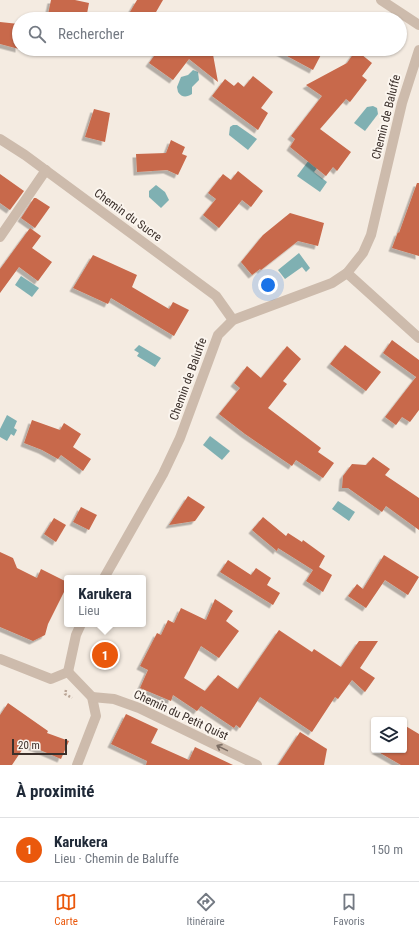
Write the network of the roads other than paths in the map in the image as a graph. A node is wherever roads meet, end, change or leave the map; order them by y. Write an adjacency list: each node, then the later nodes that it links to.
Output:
1 (380, 0): 2 (street)
2 (399, 12)
3 (407, 17): 4 (street)
4 (419, 25)
5 (419, 50): 9 (street, Chemin de Baluffe)
6 (0, 139): 7 (street, Chemin du Sucre)
7 (46, 170): 8 (street); 10 (street, Chemin du Sucre)
8 (0, 237)
9 (347, 273): 10 (street, Chemin de Baluffe); 11 (street)
10 (233, 320): 12 (street, Chemin de Baluffe)
11 (419, 338)
12 (106, 575)
13 (80, 627): 15 (street)
14 (0, 659): 15 (street)
15 (68, 672): 16 (street)
16 (92, 697): 17 (street); 18 (street, Chemin du Petit Quist, one-way to 16)
17 (77, 765)
18 (257, 765)

